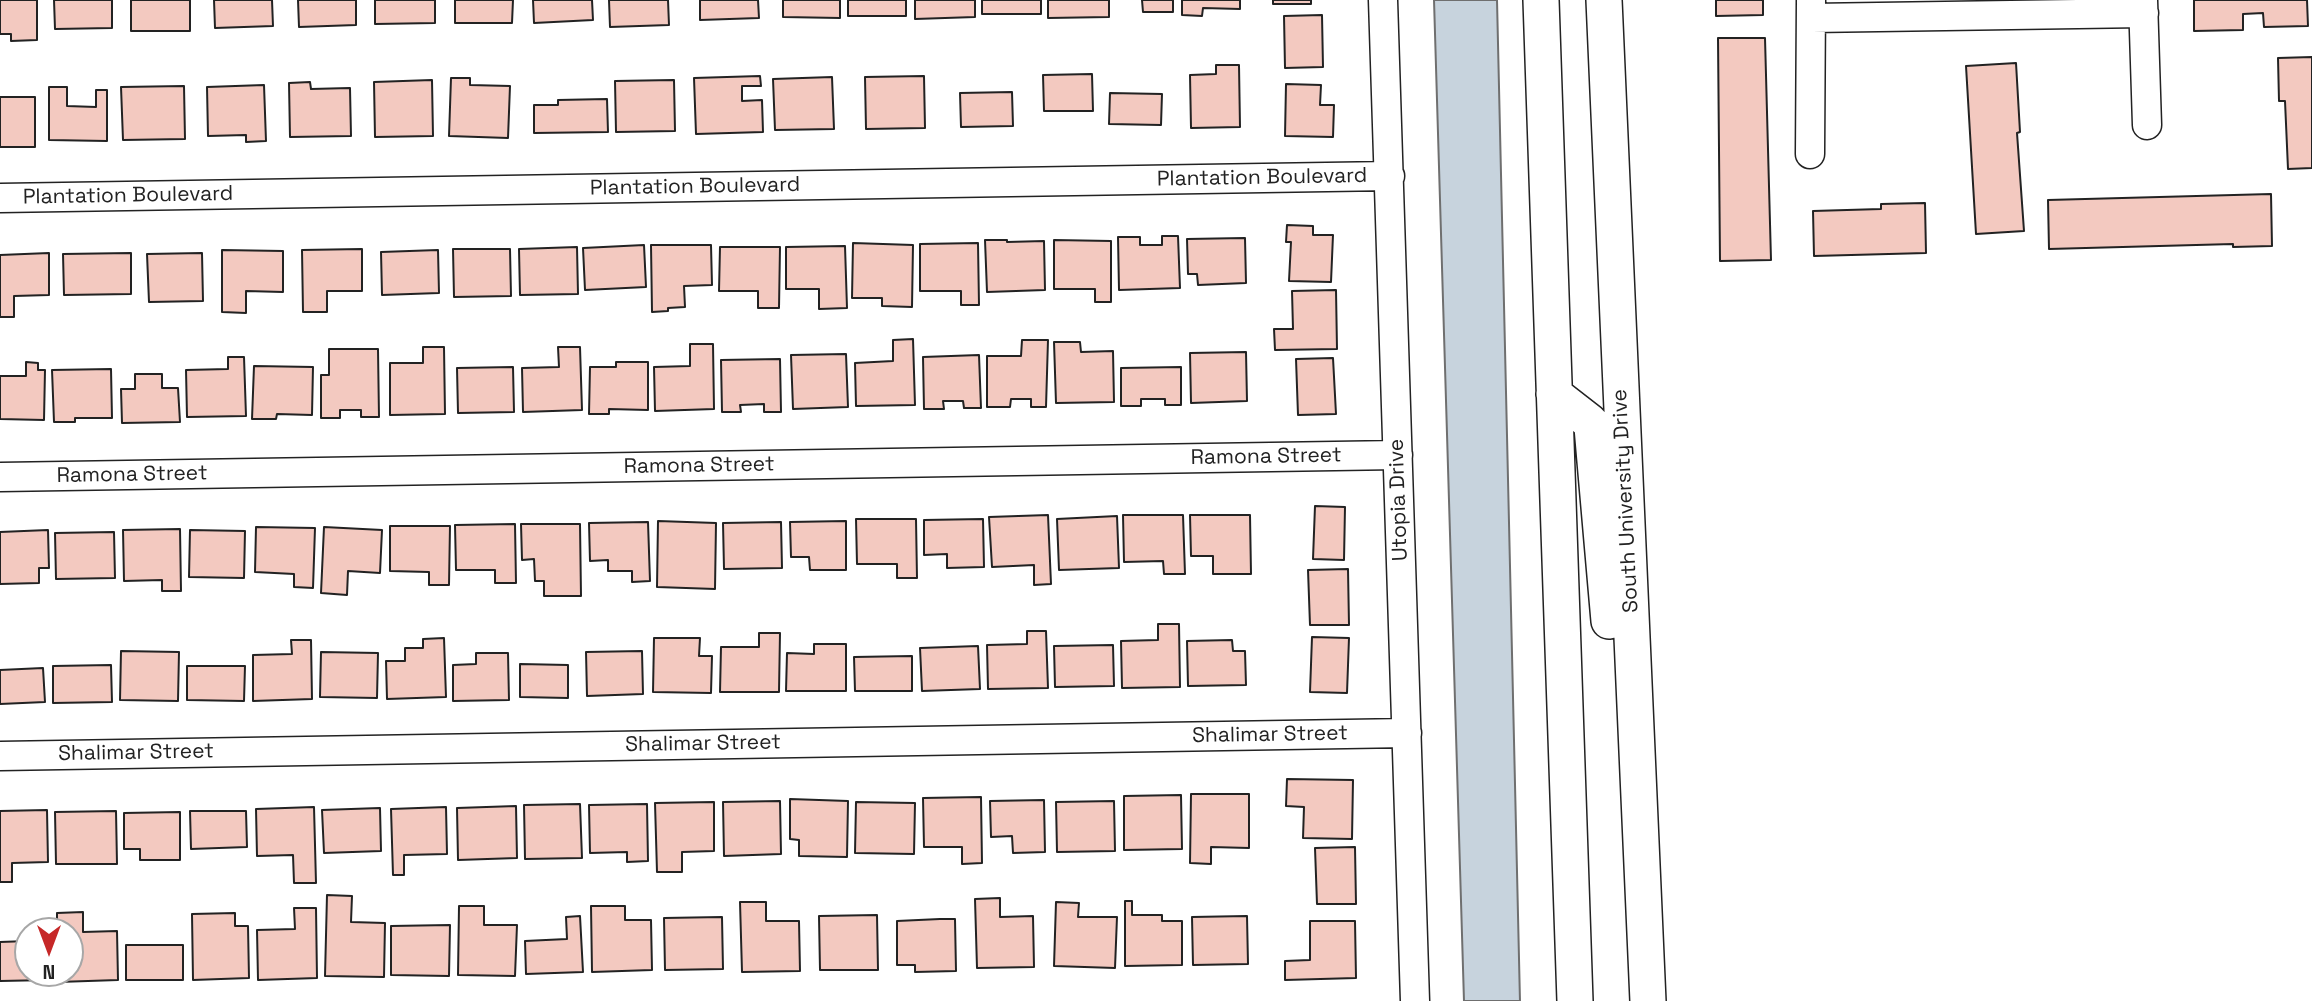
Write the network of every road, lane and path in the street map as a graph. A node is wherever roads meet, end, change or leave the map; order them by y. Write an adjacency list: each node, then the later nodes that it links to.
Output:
1 (1383, 0): 8 (street, Utopia Drive)
2 (1541, 0): 10 (main road)
3 (1604, 0): 15 (main road, South University Drive)
4 (2144, 6): 5 (street); 6 (street)
5 (1811, 9): 7 (street)
6 (2147, 125)
7 (1810, 154)
8 (1390, 176): 9 (street, Plantation Boulevard); 11 (street, Utopia Drive)
9 (0, 198)
10 (1554, 394): 15 (main road); 17 (main road)
11 (1398, 455): 12 (street, Ramona Street); 13 (street, Utopia Drive)
12 (0, 477)
13 (1407, 733): 14 (street, Shalimar Street); 16 (street, Utopia Drive)
14 (0, 756)
15 (1639, 795): 18 (main road, South University Drive)
16 (1415, 1001)
17 (1575, 1001)
18 (1648, 1001)

